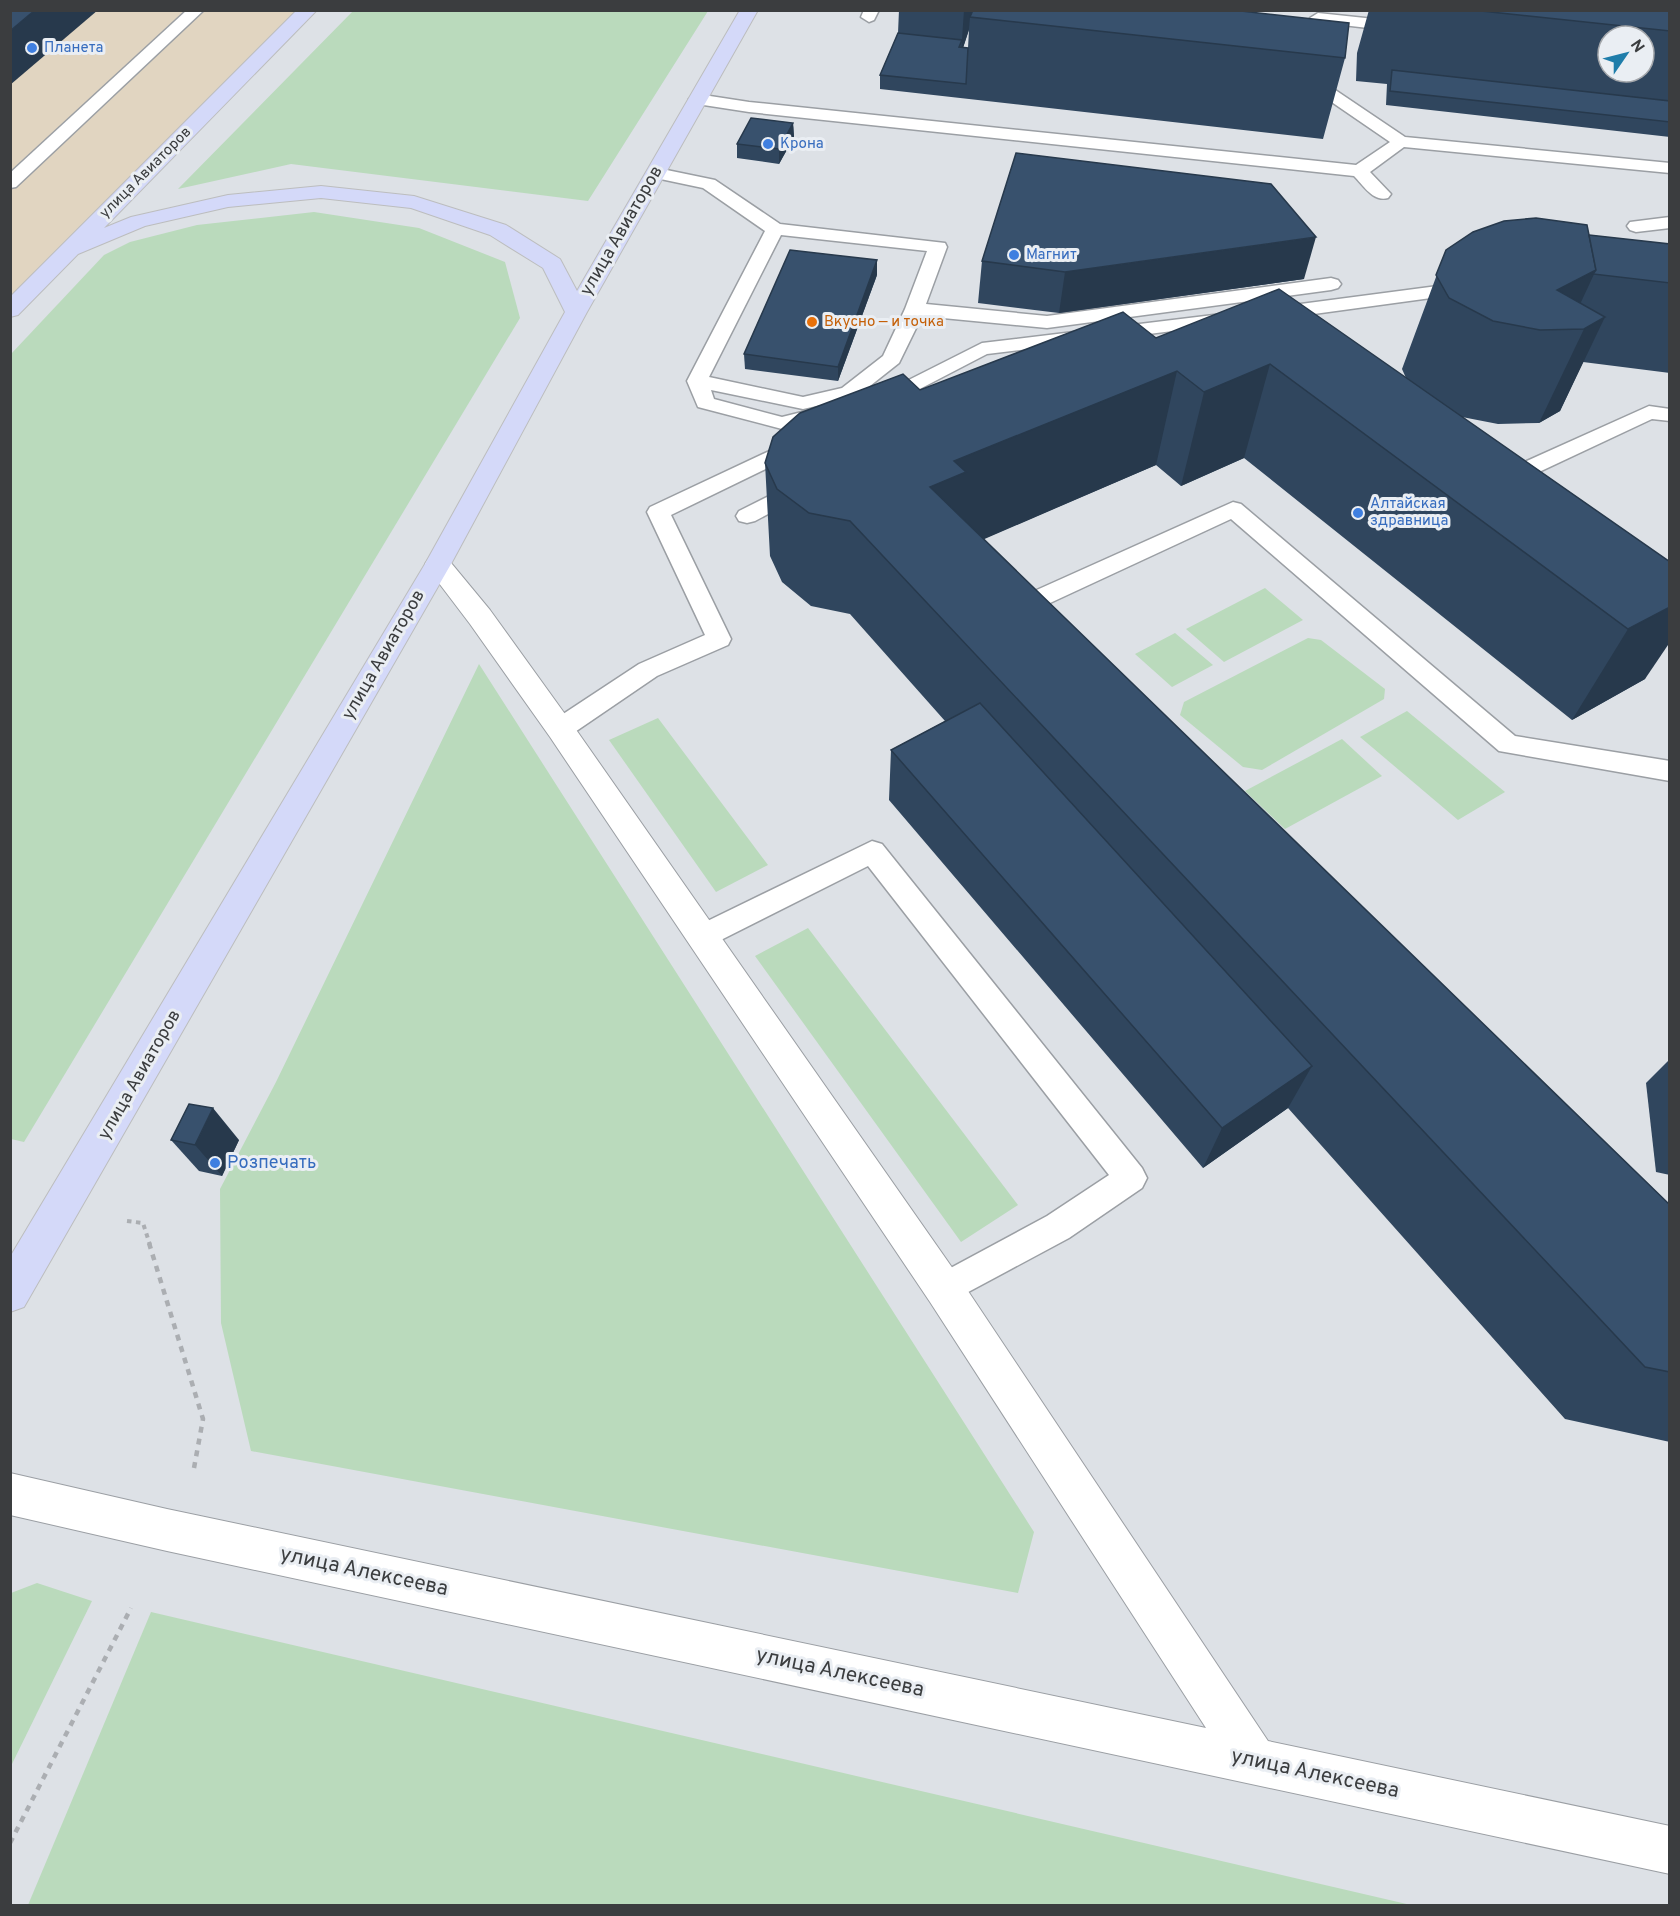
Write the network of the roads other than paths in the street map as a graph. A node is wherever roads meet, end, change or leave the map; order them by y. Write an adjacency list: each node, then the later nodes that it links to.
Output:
1 (197, 10): 10 (lane)
2 (308, 10): 15 (main road, улица Авиаторов)
3 (749, 10): 5 (main road, улица Авиаторов)
4 (1419, 29): 6 (lane)
5 (697, 99): 8 (lane); 9 (main road, улица Авиаторов)
6 (1401, 142): 7 (lane); 8 (lane)
7 (1670, 168)
8 (1359, 171): 11 (lane)
9 (657, 172): 14 (lane); 20 (main road, улица Авиаторов)
10 (10, 183)
11 (1382, 194)
12 (1670, 222): 13 (lane)
13 (1636, 226)
14 (775, 229): 18 (lane); 18 (lane)
15 (69, 250): 19 (main road, улица Авиаторов); 20 (main road)
16 (1331, 284): 18 (lane)
17 (1492, 284): 21 (lane)
18 (915, 309)
19 (10, 310)
20 (576, 312): 27 (main road, улица Авиаторов)
21 (1038, 342): 22 (lane); 29 (lane)
22 (1047, 362)
23 (1670, 415): 25 (lane)
24 (818, 478): 26 (lane)
25 (1476, 493)
26 (747, 516)
27 (438, 564): 29 (street); 33 (main road, улица Авиаторов)
28 (1026, 629): 30 (lane)
29 (560, 729): 31 (street)
30 (1670, 771)
31 (701, 937): 32 (street); 32 (lane)
32 (944, 1289): 35 (street)
33 (10, 1294)
34 (10, 1494): 35 (street, улица Алексеева)
35 (1253, 1761): 36 (street, улица Алексеева)
36 (1670, 1850)

